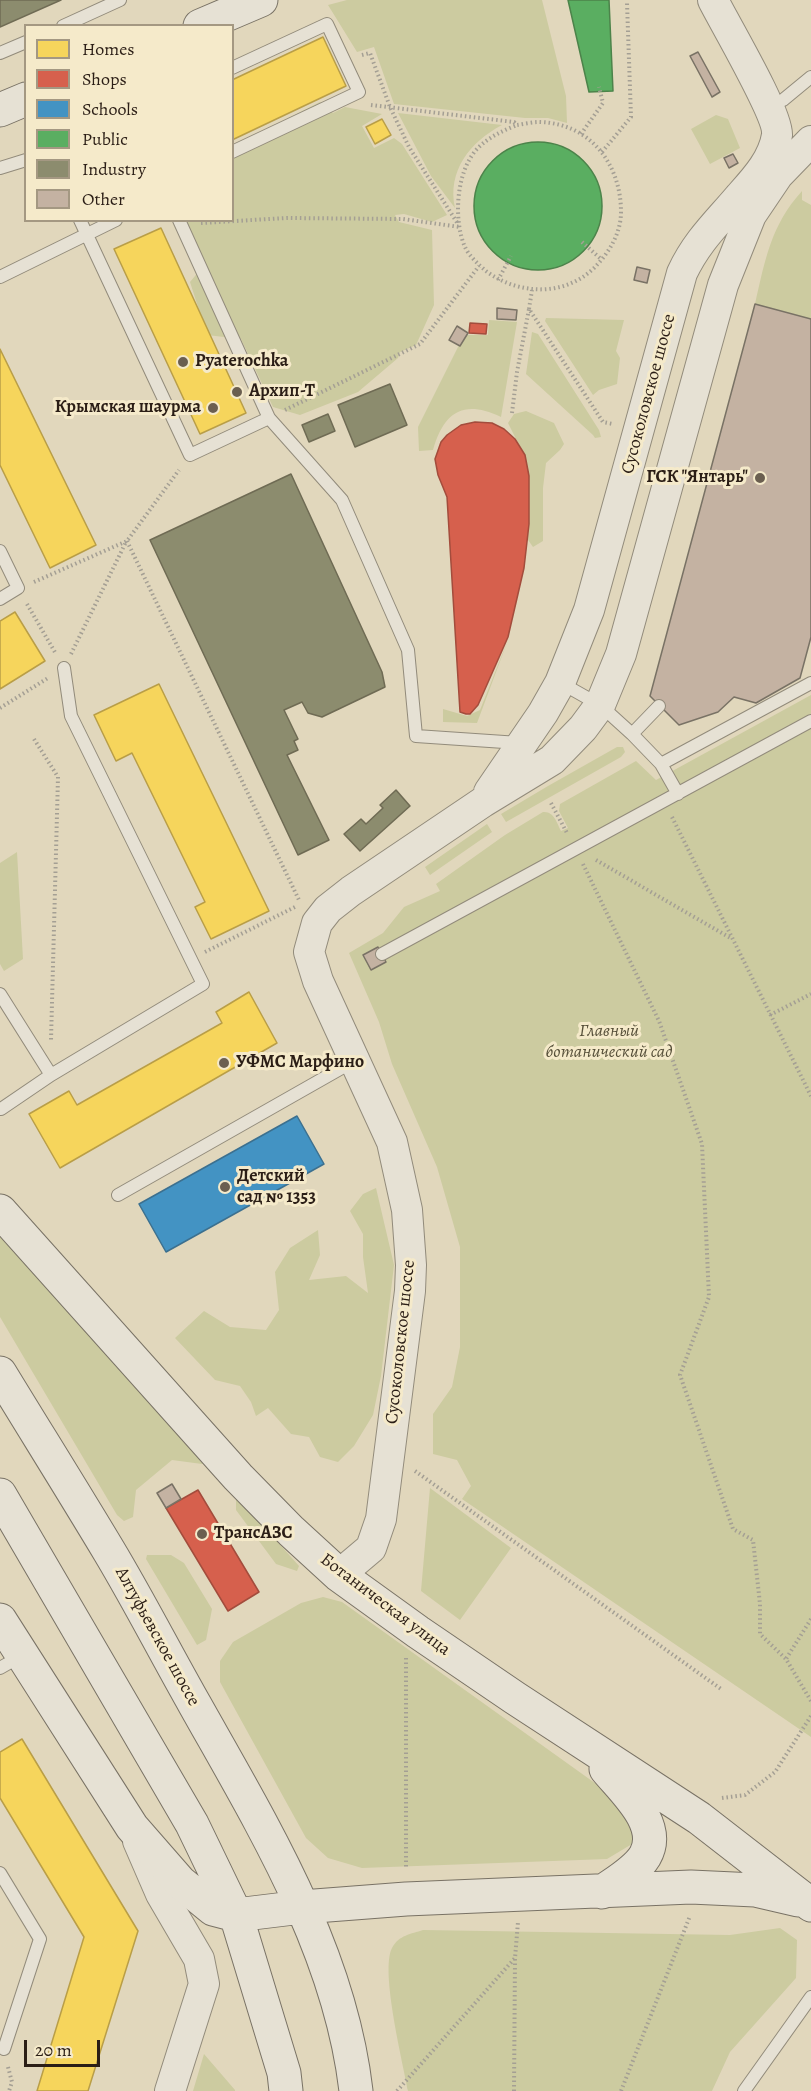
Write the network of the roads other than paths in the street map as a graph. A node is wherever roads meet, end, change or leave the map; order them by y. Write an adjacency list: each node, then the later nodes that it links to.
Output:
1 (120, 0): 4 (lane)
2 (261, 0): 5 (main road)
3 (713, 0): 11 (street, Сусоколовское шоссе)
4 (67, 24)
5 (205, 24)
6 (24, 43): 7 (lane)
7 (0, 53)
8 (234, 67): 15 (lane)
9 (811, 77): 11 (lane)
10 (24, 100): 12 (main road)
11 (769, 107): 13 (street); 22 (street, Сусоколовское шоссе)
12 (0, 110)
13 (811, 127)
14 (811, 141): 24 (street, Сусоколовское шоссе)
15 (234, 151)
16 (24, 161): 17 (lane)
17 (0, 168)
18 (81, 222): 21 (lane)
19 (112, 222): 21 (lane)
20 (179, 222): 25 (lane)
21 (87, 235): 23 (lane); 25 (lane)
22 (682, 273): 24 (street); 30 (street, Сусоколовское шоссе)
23 (1, 275)
24 (723, 285): 31 (street, Сусоколовское шоссе)
25 (269, 418): 35 (lane)
26 (0, 551): 27 (lane)
27 (0, 600)
28 (64, 668): 42 (lane)
29 (811, 682): 36 (lane)
30 (560, 683): 31 (lane); 35 (street, Сусоколовское шоссе)
31 (600, 705): 34 (lane); 38 (street, Сусоколовское шоссе)
32 (660, 706): 34 (lane)
33 (811, 721): 37 (lane)
34 (632, 734): 36 (lane)
35 (523, 743): 38 (street, Сусоколовское шоссе)
36 (661, 765): 37 (lane)
37 (678, 794): 39 (lane)
38 (483, 802): 41 (street, Сусоколовское шоссе)
39 (382, 954)
40 (0, 994): 42 (lane)
41 (354, 1061): 44 (lane); 48 (street, Сусоколовское шоссе)
42 (51, 1076): 43 (lane)
43 (1, 1109)
44 (118, 1195)
45 (0, 1211): 48 (main road, Ботаническая улица)
46 (0, 1373): 56 (main road, Алтуфьевское шоссе)
47 (4, 1506): 57 (main road)
48 (339, 1575): 51 (main road, Ботаническая улица)
49 (0, 1620): 50 (main road)
50 (11, 1662): 52 (main road)
51 (588, 1747): 54 (main road); 55 (main road, Ботаническая улица)
52 (132, 1827): 57 (main road); 60 (street)
53 (0, 1873): 59 (lane)
54 (602, 1892): 55 (main road, Ботаническая улица); 56 (main road, Ботаническая улица)
55 (808, 1904)
56 (302, 1907): 57 (main road, Ботаническая улица); 62 (main road, Алтуфьевское шоссе)
57 (236, 1915): 61 (main road)
58 (811, 1997): 63 (lane)
59 (4, 2049)
60 (170, 2091)
61 (286, 2091)
62 (356, 2091)
63 (744, 2091)

